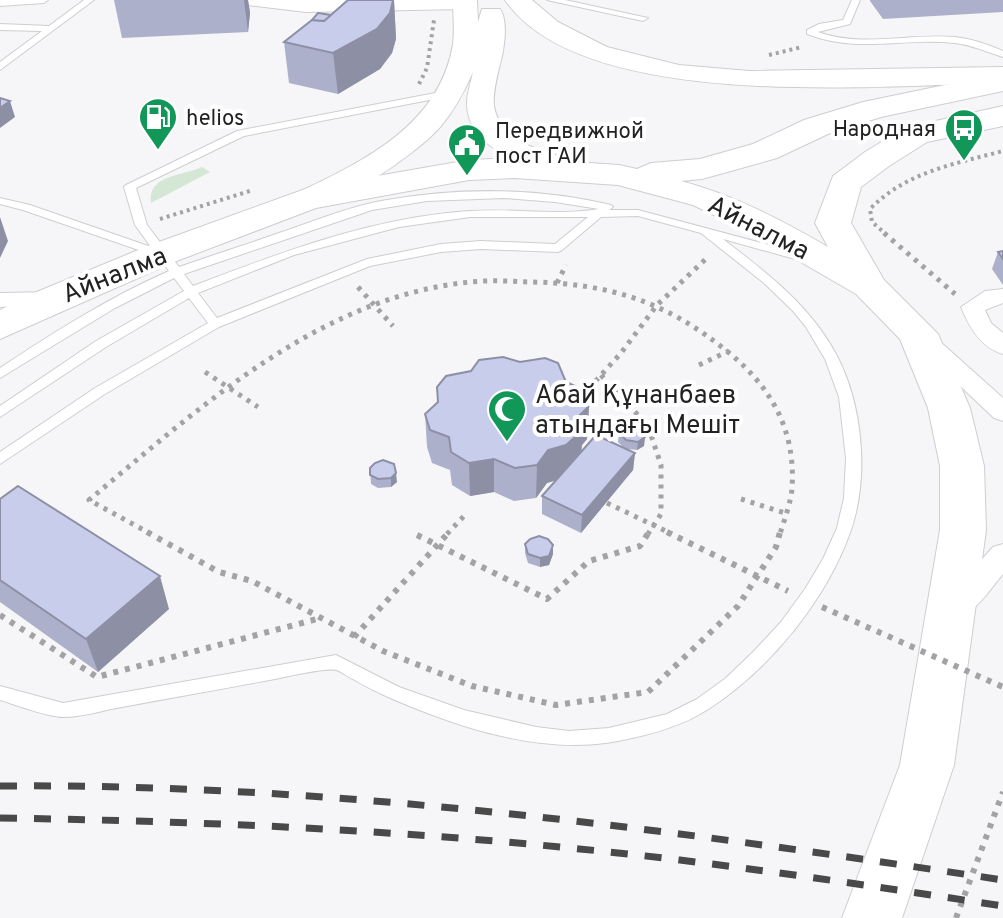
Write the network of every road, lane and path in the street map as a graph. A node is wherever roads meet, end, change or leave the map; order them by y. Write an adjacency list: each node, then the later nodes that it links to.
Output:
1 (44, 0): 8 (lane)
2 (90, 0): 12 (lane)
3 (247, 0): 9 (street)
4 (517, 0): 15 (main road)
5 (551, 0): 10 (lane)
6 (856, 0): 13 (lane)
7 (474, 1): 9 (street); 17 (main road); 21 (main road)
8 (0, 3)
9 (434, 3): 18 (path)
10 (643, 18)
11 (0, 27): 12 (lane)
12 (52, 29): 14 (lane)
13 (1003, 54)
14 (0, 67)
15 (1003, 75)
16 (1003, 82): 21 (highway)
17 (451, 93): 18 (lane); 23 (main road)
18 (412, 100): 29 (lane)
19 (1003, 116): 31 (highway)
20 (1003, 151): 40 (path)
21 (608, 174): 23 (highway, Айналма); 31 (highway, Айналма)
22 (255, 190): 29 (path)
23 (308, 199): 29 (highway, Айналма)
24 (0, 201): 29 (lane)
25 (600, 211): 26 (lane); 34 (lane); 41 (lane)
26 (638, 213): 27 (lane); 29 (lane)
27 (704, 230): 28 (lane); 31 (lane)
28 (721, 244): 39 (path); 66 (lane)
29 (160, 250): 34 (lane); 36 (highway, Айналма); 49 (lane)
30 (566, 265): 32 (path)
31 (853, 276): 44 (highway, Айналма)
32 (557, 283): 38 (path); 39 (path)
33 (358, 287): 38 (path)
34 (190, 292): 41 (lane); 54 (lane)
35 (1003, 296): 40 (street)
36 (53, 299): 37 (street); 42 (highway, Айналма)
37 (0, 300)
38 (373, 305): 43 (path); 51 (path)
39 (657, 305): 46 (path); 50 (path)
40 (972, 307): 45 (street)
41 (215, 324): 56 (lane)
42 (0, 326)
43 (393, 326)
44 (918, 334): 55 (street); 67 (highway, Айналма)
45 (1003, 346)
46 (729, 351): 47 (path); 59 (path)
47 (699, 365)
48 (205, 372): 51 (path)
49 (0, 374)
50 (601, 375): 52 (path); 61 (path)
51 (230, 388): 53 (path); 69 (path)
52 (574, 405)
53 (258, 407)
54 (0, 412)
55 (1003, 412)
56 (0, 459)
57 (741, 499): 59 (path)
58 (607, 503): 61 (path)
59 (785, 513): 65 (path)
60 (464, 516): 63 (path)
61 (653, 526): 63 (path); 65 (path)
62 (417, 535): 63 (path)
63 (437, 545): 70 (path)
64 (1003, 555): 67 (street)
65 (757, 577): 66 (path); 70 (path)
66 (806, 599): 71 (path, bridge); 72 (lane)
67 (951, 613): 74 (highway, Айналма)
68 (0, 615): 69 (path)
69 (322, 618): 70 (path)
70 (354, 637)
71 (1003, 687)
72 (0, 693)
73 (1003, 792): 75 (path)
74 (872, 918)
75 (956, 918)

